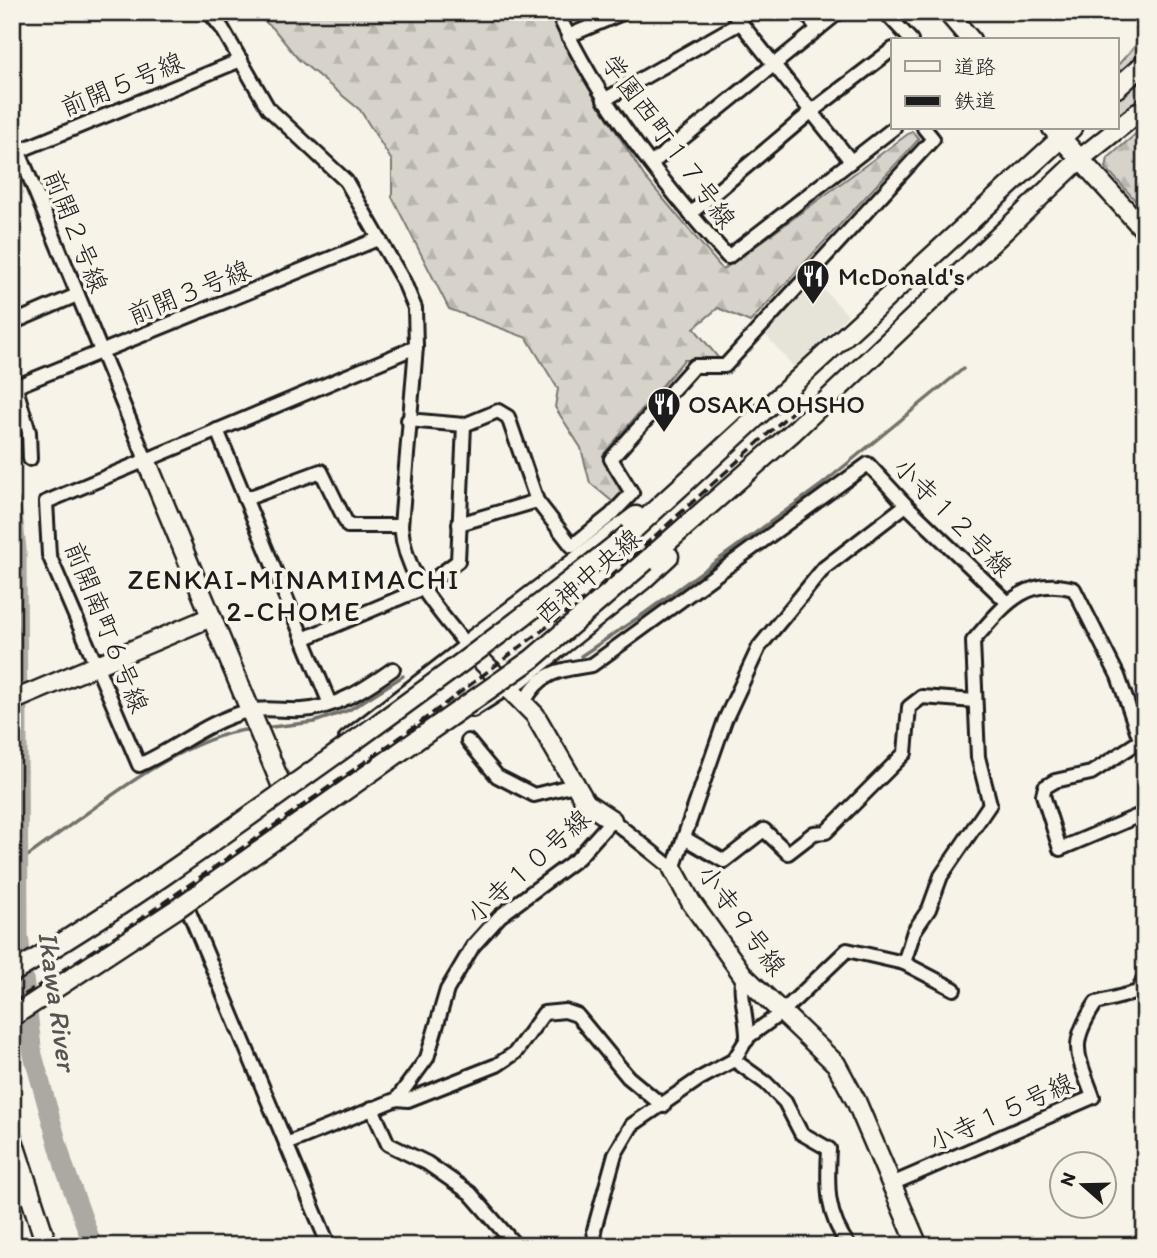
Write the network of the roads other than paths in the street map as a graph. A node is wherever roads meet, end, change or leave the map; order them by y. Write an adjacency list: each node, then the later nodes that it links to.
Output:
1 (209, 12): 14 (street)
2 (556, 12): 10 (street, 学園西町１７号線)
3 (625, 12): 10 (street)
4 (805, 12): 9 (street)
5 (839, 12): 9 (street)
6 (885, 12): 11 (street)
7 (947, 12): 12 (street)
8 (735, 18): 16 (street); 18 (street)
9 (818, 29): 16 (street)
10 (568, 36): 18 (street, 学園西町１７号線)
11 (906, 38)
12 (969, 38)
13 (891, 51): 20 (street)
14 (241, 60): 27 (street, 前開５号線); 33 (street)
15 (1145, 64): 17 (street)
16 (772, 65): 20 (street); 30 (street)
17 (1118, 87)
18 (604, 100): 30 (street, 学園西町１７号線)
19 (1145, 107): 21 (street, 西神中央線)
20 (812, 111): 29 (street); 31 (street)
21 (1118, 129)
22 (891, 130): 29 (street, 学園西町１７号線)
23 (926, 130): 47 (street)
24 (1116, 130): 28 (street, 西神中央線)
25 (1061, 131): 28 (street); 43 (street, 西神中央線)
26 (12, 135): 27 (street, 前開２号線)
27 (19, 151): 34 (street, 前開２号線)
28 (1080, 159): 32 (street); 42 (street, 西神中央線)
29 (851, 161): 31 (street, 学園西町１７号線)
30 (651, 164): 31 (street, 学園西町１７号線)
31 (690, 214)
32 (1145, 231)
33 (377, 239): 36 (street); 37 (street, 前開３号線)
34 (78, 295): 35 (street); 37 (street, 前開２号線)
35 (12, 323)
36 (416, 346): 39 (street); 41 (street, 前開南町６号線)
37 (101, 352): 38 (street, 前開３号線); 45 (street, 前開２号線)
38 (14, 383): 44 (street)
39 (408, 420): 40 (street); 50 (street)
40 (464, 425): 47 (street); 49 (street)
41 (217, 430): 45 (street, 前開南町６号線); 46 (street)
42 (793, 432): 58 (street); 80 (street, 西神中央線, bridge)
43 (732, 441): 55 (street); 75 (street, 西神中央線, bridge)
44 (30, 459)
45 (146, 460): 53 (street); 56 (street, 前開南町６号線)
46 (245, 499): 50 (street); 54 (street)
47 (537, 501): 49 (street)
48 (906, 505): 52 (street, 小寺１２号線); 61 (street, 小寺１２号線); 70 (street)
49 (459, 524): 51 (street)
50 (401, 526): 51 (street)
51 (421, 589): 54 (street); 55 (street)
52 (1007, 602): 60 (street); 65 (street)
53 (211, 617): 56 (street); 63 (street)
54 (303, 639): 62 (street)
55 (466, 645): 58 (street, 小寺９号線); 67 (street)
56 (98, 666): 59 (street); 63 (street, 前開南町６号線)
57 (393, 670): 62 (street, 前開南町６号線)
58 (509, 687): 61 (street, 小寺９号線); 72 (street)
59 (12, 701)
60 (975, 701): 70 (street); 73 (street)
61 (524, 702): 66 (street, 小寺９号線)
62 (330, 704): 63 (street, 前開南町６号線)
63 (253, 713): 67 (street)
64 (468, 741): 66 (street)
65 (1142, 748): 68 (street)
66 (574, 785): 69 (street, 小寺９号線)
67 (283, 789): 74 (street, bridge)
68 (1145, 813)
69 (612, 820): 71 (street, 小寺９号線); 84 (street, 小寺１０号線)
70 (686, 839): 71 (street)
71 (673, 869): 76 (street, 小寺９号線)
72 (187, 907): 81 (street, bridge); 88 (street)
73 (905, 963): 78 (street); 79 (street)
74 (12, 967)
75 (12, 973)
76 (743, 975): 79 (street, 小寺９号線); 82 (street)
77 (1145, 976): 89 (street, 小寺１５号線)
78 (954, 989)
79 (781, 1013): 82 (street); 89 (street, 小寺９号線)
80 (12, 1017)
81 (12, 1023)
82 (747, 1040): 83 (street)
83 (734, 1060): 85 (street); 94 (street)
84 (397, 1099): 85 (street); 86 (street)
85 (663, 1106): 93 (street)
86 (372, 1108): 88 (street); 92 (street)
87 (12, 1139): 90 (main road)
88 (286, 1144): 91 (street)
89 (894, 1183): 95 (street, 小寺９号線)
90 (47, 1246)
91 (329, 1246)
92 (516, 1246)
93 (596, 1246)
94 (849, 1246)
95 (918, 1246)

